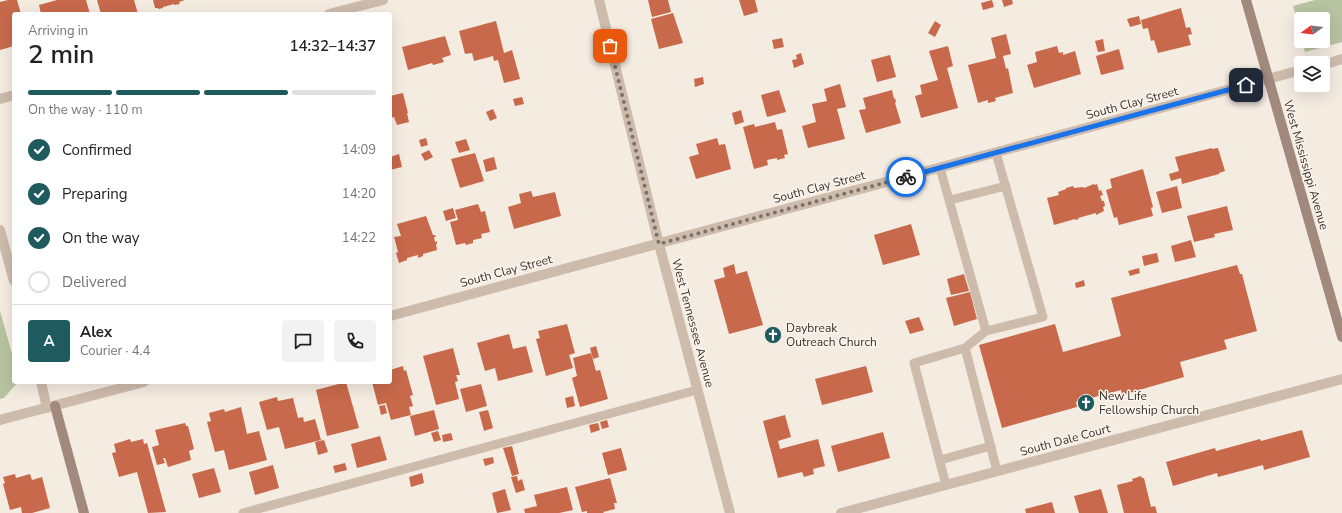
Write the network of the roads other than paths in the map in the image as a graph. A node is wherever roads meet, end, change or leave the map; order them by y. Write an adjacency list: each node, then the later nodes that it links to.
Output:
1 (383, 0): 4 (street)
2 (599, 0): 16 (street, West Tennessee Avenue)
3 (1246, 0): 8 (main road, West Mississippi Avenue)
4 (337, 12)
5 (1342, 60): 6 (street)
6 (1330, 63)
7 (1294, 72): 8 (street, South Clay Street)
8 (1268, 79): 11 (street, South Clay Street); 20 (main road, West Mississippi Avenue)
9 (12, 96): 10 (street)
10 (0, 99)
11 (996, 153): 12 (street, South Clay Street); 13 (lane)
12 (940, 168): 14 (lane); 16 (street, South Clay Street)
13 (1006, 186): 14 (lane); 19 (lane)
14 (950, 200): 19 (lane)
15 (0, 230): 17 (street)
16 (659, 244): 18 (street, South Clay Street); 25 (street, West Tennessee Avenue)
17 (12, 274)
18 (392, 315)
19 (986, 332): 21 (lane)
20 (1342, 337)
21 (965, 348): 28 (lane); 29 (lane)
22 (1342, 379): 30 (street, South Dale Court)
23 (42, 384): 26 (street)
24 (137, 384): 26 (street)
25 (698, 390): 33 (lane); 34 (street, West Tennessee Avenue)
26 (51, 407): 27 (street); 32 (main road)
27 (0, 420)
28 (991, 446): 29 (lane); 30 (lane)
29 (940, 460): 31 (lane)
30 (997, 471): 31 (street, South Dale Court)
31 (946, 485): 35 (street, South Dale Court)
32 (84, 513)
33 (243, 513)
34 (730, 513)
35 (841, 513)

